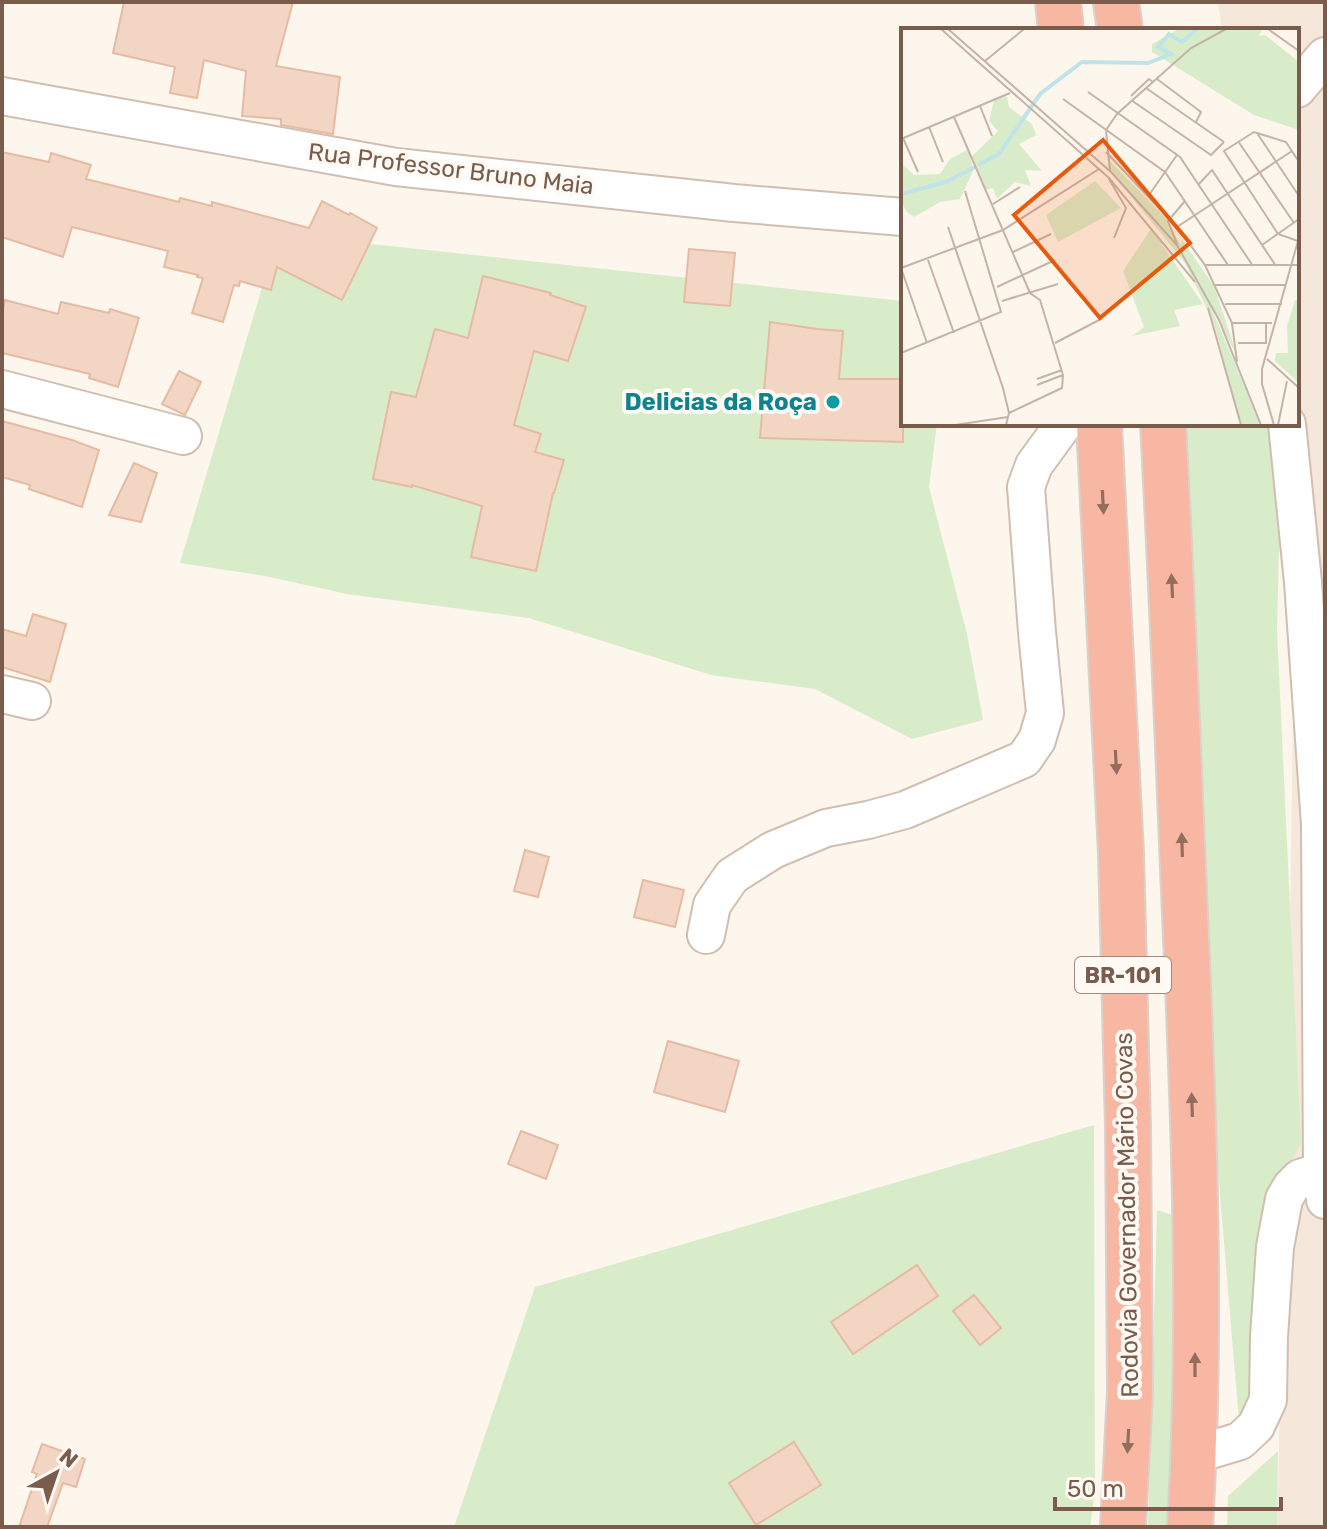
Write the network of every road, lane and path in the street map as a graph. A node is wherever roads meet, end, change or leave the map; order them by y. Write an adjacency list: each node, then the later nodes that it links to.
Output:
1 (1058, 2): 3 (highway)
2 (1116, 2): 4 (highway)
3 (1061, 28)
4 (1120, 28)
5 (1325, 56): 6 (street)
6 (1299, 87)
7 (2, 96): 8 (street, Rua Professor Bruno Maia)
8 (901, 217)
9 (2, 389): 14 (street)
10 (1063, 426): 16 (street)
11 (1099, 426): 19 (highway, Rodovia Governador Mário Covas / BR-101, one-way to 19)
12 (1163, 426): 18 (highway, BR-101, one-way to 12)
13 (1287, 426): 15 (street)
14 (183, 436)
15 (1323, 824): 17 (street)
16 (706, 935)
17 (1324, 1180): 18 (street)
18 (1194, 1455): 20 (highway, BR-101)
19 (1123, 1527)
20 (1190, 1527)

